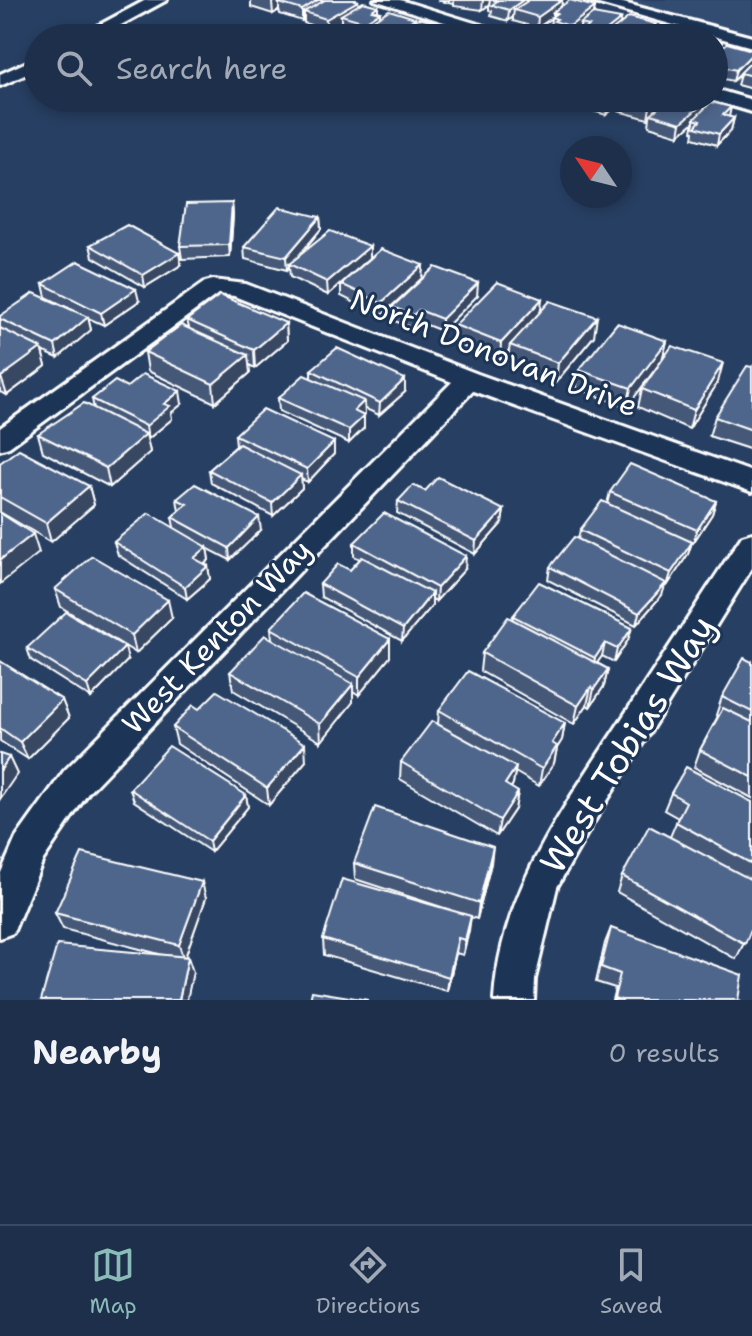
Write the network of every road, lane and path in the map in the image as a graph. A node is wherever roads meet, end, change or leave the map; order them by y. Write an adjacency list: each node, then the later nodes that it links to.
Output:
1 (159, 0): 4 (street)
2 (382, 0): 5 (street)
3 (593, 0): 6 (street)
4 (112, 24)
5 (465, 24)
6 (684, 24)
7 (728, 36): 8 (street)
8 (752, 42)
9 (24, 69): 10 (street)
10 (0, 81)
11 (728, 99): 12 (street)
12 (752, 106)
13 (469, 380): 14 (street, North Donovan Drive); 15 (street, North Donovan Drive); 17 (street, West Kenton Way)
14 (0, 441)
15 (752, 482)
16 (752, 544): 18 (street, West Tobias Way)
17 (0, 920)
18 (514, 1000)

